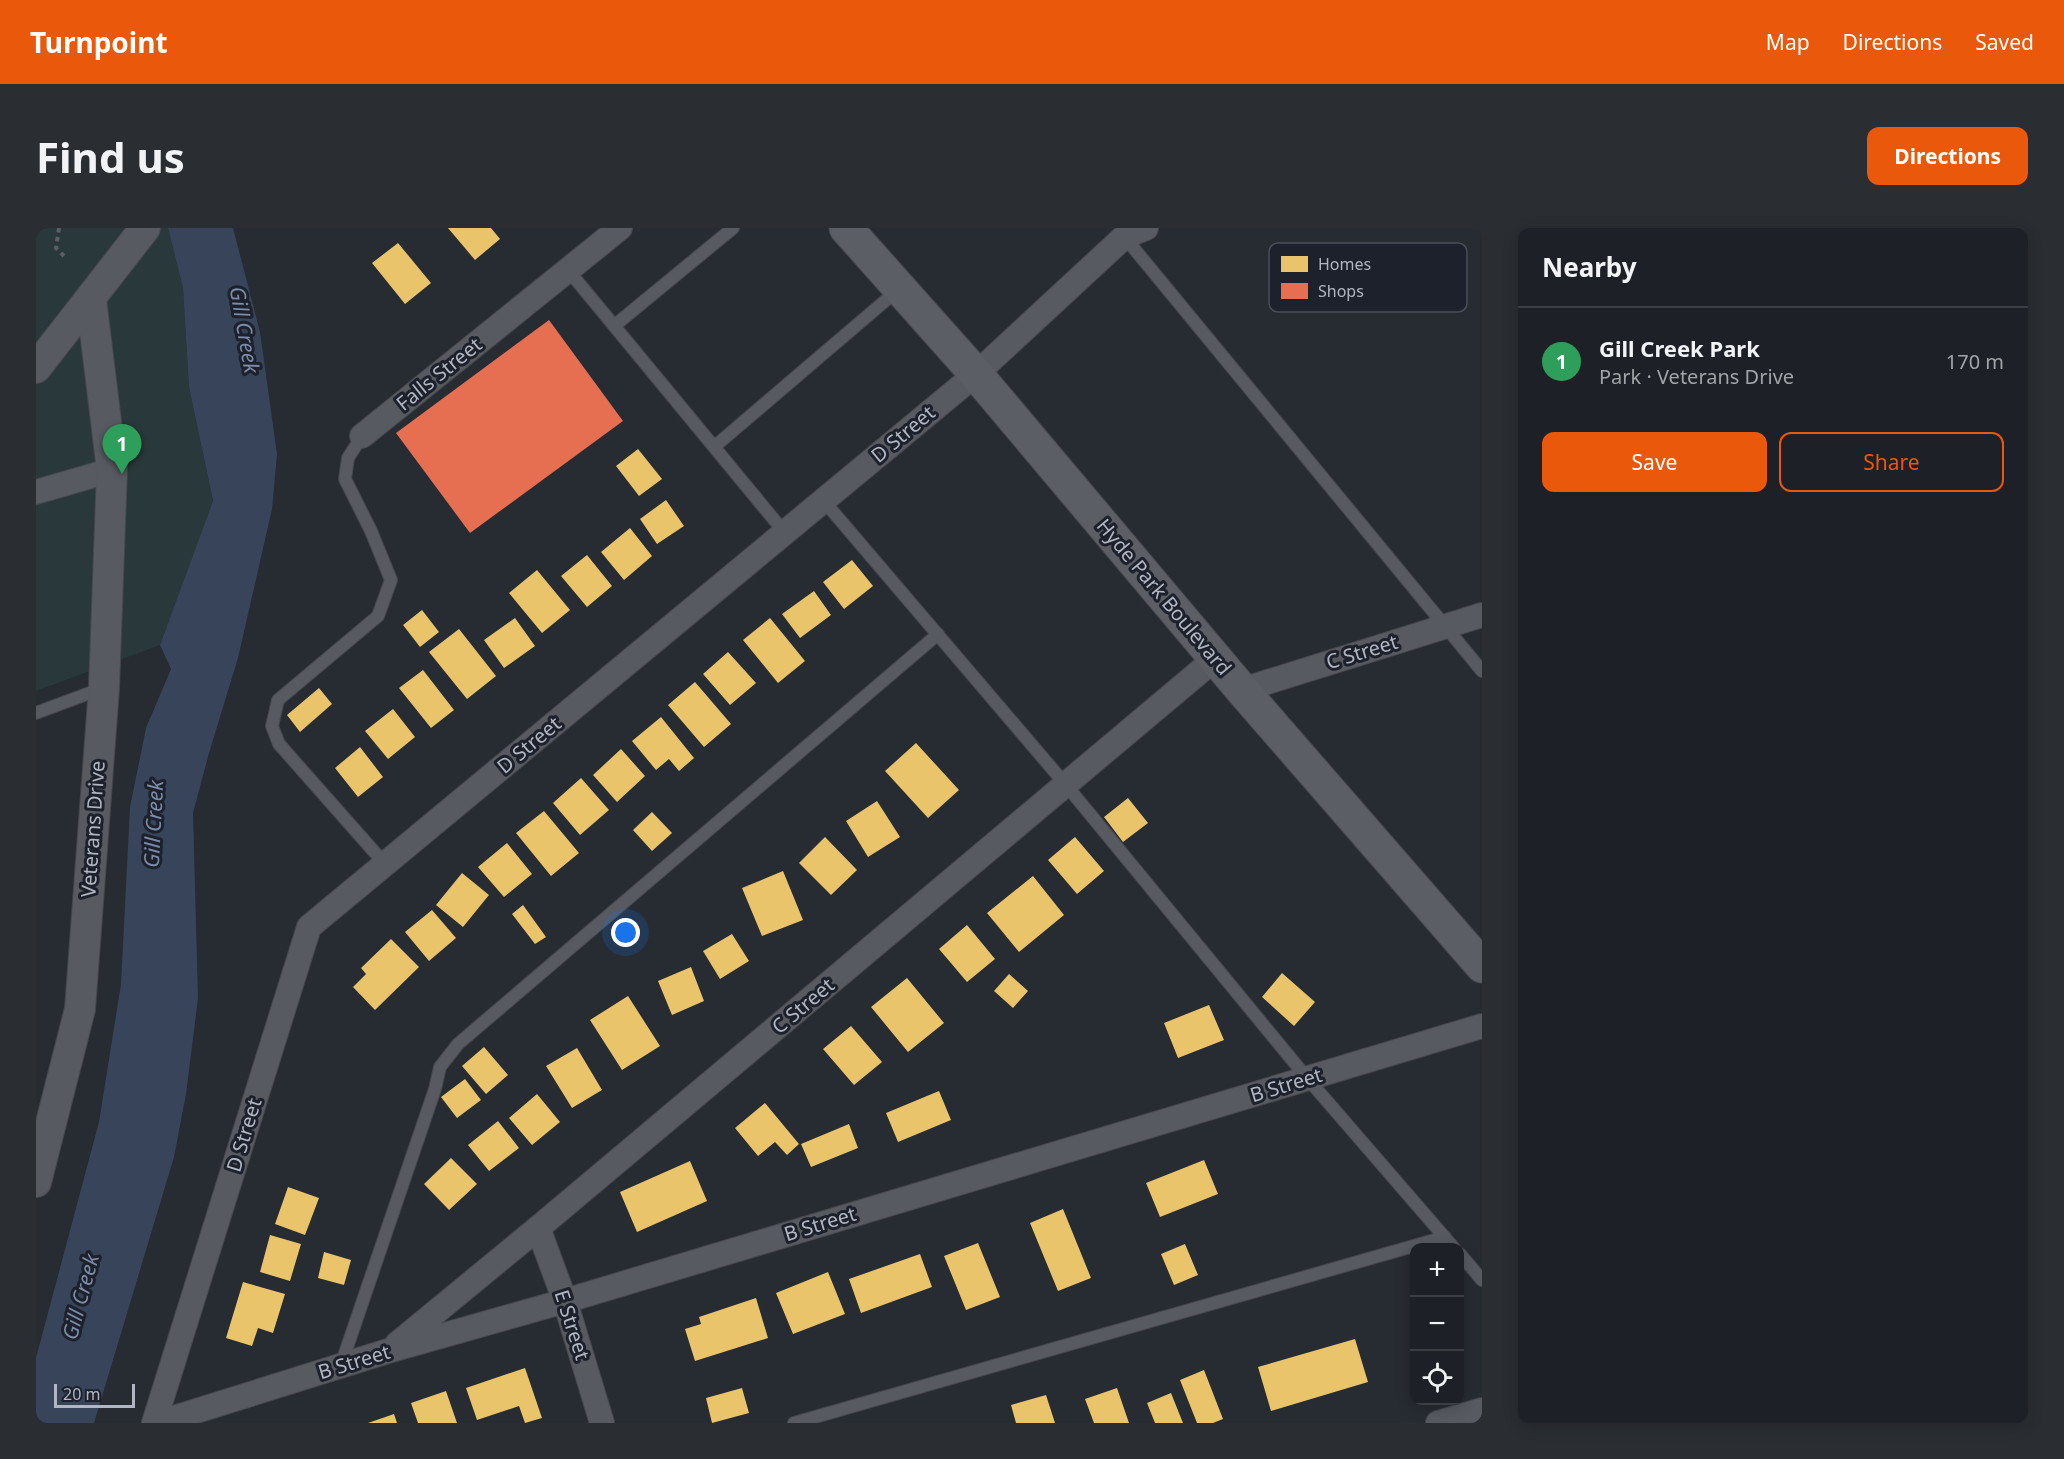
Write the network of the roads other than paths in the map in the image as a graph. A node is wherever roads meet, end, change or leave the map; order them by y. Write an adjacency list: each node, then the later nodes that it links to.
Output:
1 (145, 228): 8 (street)
2 (620, 228): 6 (street, Falls Street)
3 (733, 228): 9 (lane)
4 (846, 228): 7 (main road, Hyde Park Boulevard)
5 (1129, 231): 11 (street, D Street); 19 (lane)
6 (568, 270): 9 (lane); 12 (street, Falls Street)
7 (900, 289): 11 (main road, Hyde Park Boulevard); 13 (lane)
8 (91, 299): 10 (street); 14 (street, Veterans Drive)
9 (615, 326): 13 (lane)
10 (36, 368)
11 (976, 374): 16 (street, D Street); 21 (main road, Hyde Park Boulevard)
12 (362, 436): 27 (lane, Falls Street)
13 (714, 447): 17 (lane)
14 (112, 470): 15 (street); 23 (street, Veterans Drive)
15 (36, 492)
16 (823, 500): 17 (street, D Street); 20 (lane)
17 (785, 533): 27 (street, D Street)
18 (1482, 615): 19 (street, C Street)
19 (1444, 626): 22 (lane); 24 (street, C Street)
20 (938, 634): 26 (lane); 39 (lane)
21 (1216, 658): 24 (main road, Hyde Park Boulevard); 26 (street, C Street)
22 (1482, 671)
23 (104, 688): 25 (lane); 31 (street, Veterans Drive)
24 (1242, 690): 28 (main road, Hyde Park Boulevard)
25 (36, 713)
26 (1066, 785): 30 (lane); 32 (street, C Street)
27 (385, 864): 41 (street, D Street)
28 (1482, 966)
29 (1482, 1026): 30 (street, B Street)
30 (1308, 1078): 33 (lane); 37 (street, B Street)
31 (36, 1182)
32 (538, 1228): 37 (street, E Street); 38 (street, C Street)
33 (1445, 1237): 34 (lane); 44 (lane)
34 (1450, 1243)
35 (1464, 1259): 36 (lane)
36 (1482, 1280)
37 (565, 1301): 38 (street, B Street); 43 (street, E Street)
38 (388, 1351): 39 (street, B Street)
39 (340, 1366): 42 (street, B Street)
40 (1482, 1410): 45 (street)
41 (154, 1423)
42 (158, 1423)
43 (602, 1423)
44 (794, 1423)
45 (1438, 1423)

